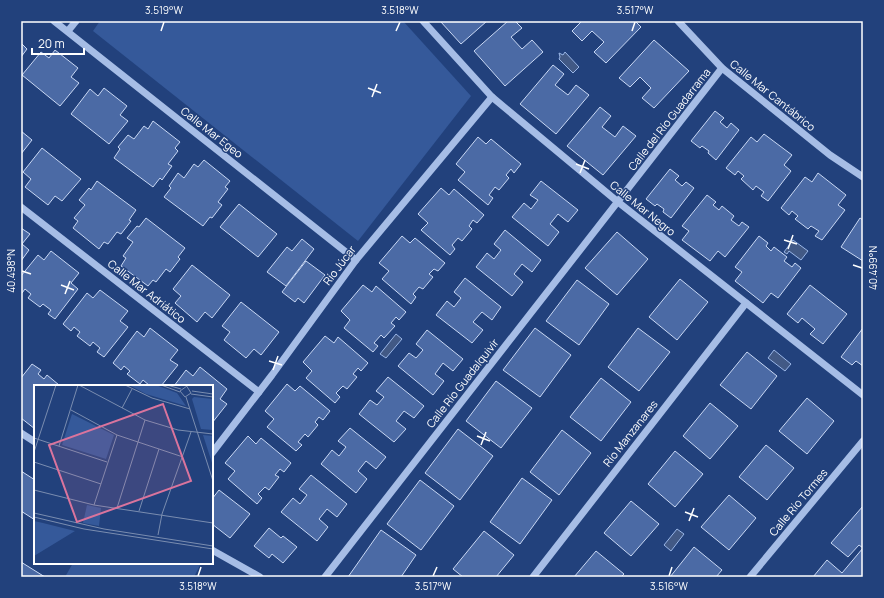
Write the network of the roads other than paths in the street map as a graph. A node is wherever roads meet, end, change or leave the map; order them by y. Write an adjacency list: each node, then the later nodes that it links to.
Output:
1 (54, 21): 5 (street, Calle Mar Egeo)
2 (76, 21): 5 (street)
3 (423, 21): 7 (street, Calle Mar Negro)
4 (678, 21): 6 (street, Calle Mar Cantábrico)
5 (68, 31): 11 (street, Calle Mar Egeo)
6 (722, 68): 8 (street, Calle Mar Cantábrico); 9 (street, Calle del Río Guadarrama)
7 (492, 97): 9 (street, Calle Mar Negro); 11 (street, Río Júcar)
8 (863, 177)
9 (618, 202): 12 (street, Calle Mar Negro); 21 (street, Calle Río Guadalquivir)
10 (21, 207): 13 (street, Calle Mar Adriático)
11 (356, 260): 13 (street, Río Júcar)
12 (746, 303): 14 (street, Calle Mar Negro); 22 (street, Río Manzanares)
13 (259, 392): 18 (street, Río Júcar)
14 (863, 395)
15 (21, 433): 16 (street)
16 (34, 441)
17 (863, 441): 23 (street, Calle Río Tormes)
18 (213, 452)
19 (213, 551): 20 (street)
20 (260, 577)
21 (325, 577)
22 (533, 577)
23 (750, 577)

